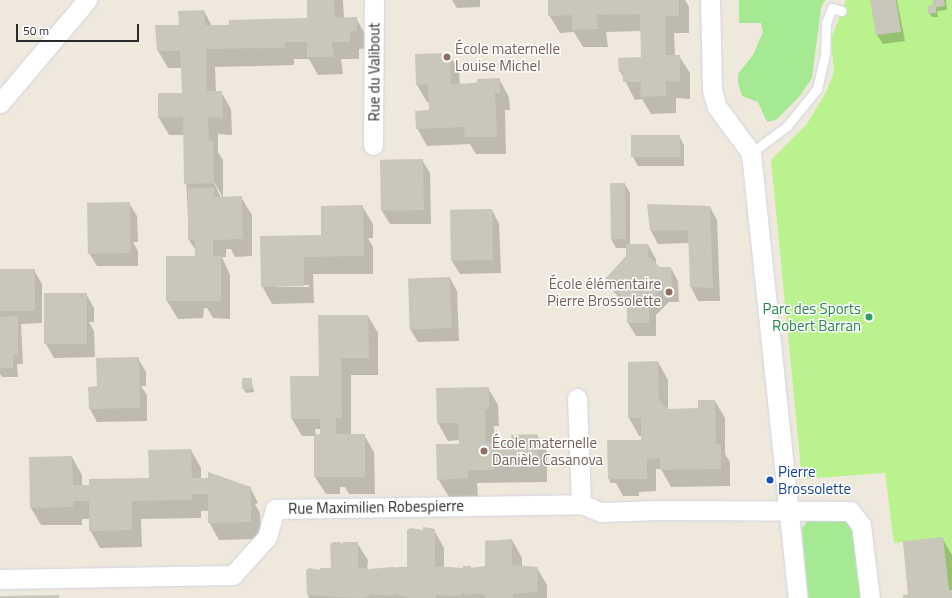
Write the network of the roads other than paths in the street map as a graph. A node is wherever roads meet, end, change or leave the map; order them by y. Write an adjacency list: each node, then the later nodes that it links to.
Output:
1 (87, 0): 5 (street)
2 (374, 0): 6 (street, Rue du Valibout)
3 (710, 0): 7 (street)
4 (842, 11): 7 (lane)
5 (0, 103)
6 (373, 145)
7 (751, 153): 10 (street)
8 (577, 398): 9 (street)
9 (581, 504): 10 (street, Rue Maximilien Robespierre); 11 (street, Rue Maximilien Robespierre)
10 (789, 510): 12 (street); 13 (street, Rue Maximilien Robespierre)
11 (0, 579)
12 (798, 598)
13 (870, 598)

